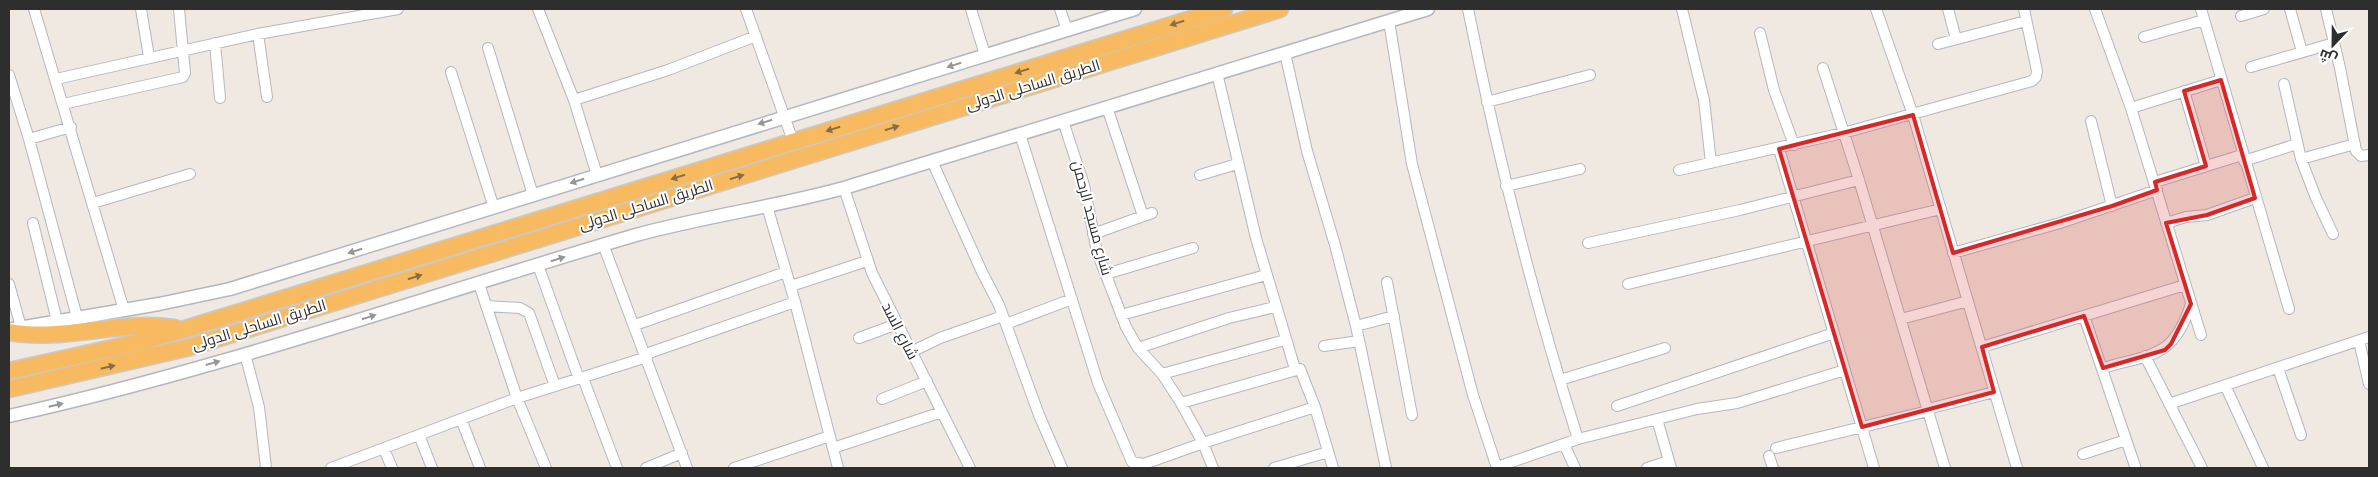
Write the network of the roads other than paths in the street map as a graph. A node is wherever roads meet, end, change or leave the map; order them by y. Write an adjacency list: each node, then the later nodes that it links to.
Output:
1 (34, 9): 49 (street)
2 (141, 9): 42 (street)
3 (179, 9): 38 (street)
4 (398, 9): 30 (street)
5 (538, 9): 55 (street)
6 (746, 9): 31 (street)
7 (971, 9): 41 (street)
8 (1060, 9): 28 (street)
9 (1135, 9): 23 (street)
10 (1224, 9): 68 (highway, الطريق الساحلى الدولى, one-way to 68)
11 (1280, 9): 164 (highway, الطريق الساحلى الدولى, one-way to 11)
12 (1428, 9): 26 (street)
13 (1468, 9): 56 (street)
14 (1682, 9): 77 (street)
15 (1876, 9): 60 (street)
16 (1948, 9): 33 (street)
17 (2024, 9): 27 (street)
18 (2095, 9): 59 (street)
19 (2201, 9): 25 (street)
20 (2264, 9): 24 (street)
21 (2290, 9): 39 (street)
22 (2326, 9): 35 (street)
23 (1103, 13): 28 (street)
24 (2241, 16)
25 (2204, 20): 32 (street); 50 (street)
26 (1389, 21): 40 (street); 209 (street)
27 (2026, 21): 33 (street); 60 (street)
28 (1066, 30): 41 (street)
29 (1760, 33): 71 (street)
30 (258, 34): 34 (street); 53 (street)
31 (756, 36): 55 (street); 61 (street)
32 (2144, 37)
33 (1956, 39): 36 (street)
34 (214, 43): 38 (street); 54 (street)
35 (2334, 43): 39 (street); 70 (street)
36 (1938, 44)
37 (488, 48): 89 (street)
38 (183, 50): 42 (street); 57 (street)
39 (2302, 52): 43 (street)
40 (1285, 53): 46 (street); 135 (street)
41 (985, 55): 61 (street, one-way to 61)
42 (149, 58): 49 (street)
43 (2251, 67)
44 (1823, 68): 65 (street)
45 (451, 72): 95 (street)
46 (1217, 73): 58 (street); 78 (street)
47 (9, 75): 67 (street)
48 (1590, 75): 56 (street)
49 (56, 79): 57 (street)
50 (2221, 80): 52 (street); 74 (street)
51 (2284, 84): 69 (street)
52 (2184, 92): 59 (street); 79 (street)
53 (267, 96)
54 (220, 98)
55 (574, 100): 83 (street)
56 (1487, 102): 86 (street)
57 (63, 104): 64 (street)
58 (1107, 107): 62 (street); 100 (street)
59 (2131, 108): 87 (street)
60 (1913, 115): 65 (street); 96 (street)
61 (784, 116): 68 (street); 83 (street, one-way to 83)
62 (1063, 120): 66 (street); 100 (street, شارع مسجد الرحمن)
63 (2091, 121): 94 (street)
64 (71, 127): 67 (street); 92 (street)
65 (1843, 133): 71 (street); 85 (street)
66 (1020, 134): 76 (street); 118 (street)
67 (29, 139): 129 (street)
68 (793, 141): 137 (highway, الطريق الساحلى الدولى, one-way to 137)
69 (2297, 144): 74 (street); 75 (street)
70 (2355, 144): 73 (street); 75 (street)
71 (1794, 145): 72 (street)
72 (1779, 149): 77 (street); 90 (street)
73 (2369, 154)
74 (2243, 158): 79 (street); 91 (street)
75 (2302, 159): 101 (street)
76 (932, 161): 88 (street); 131 (street)
77 (1711, 163): 81 (street)
78 (1237, 164): 84 (street); 111 (street)
79 (2206, 166): 87 (street)
80 (1580, 169): 86 (street)
81 (1679, 170)
82 (190, 174): 92 (street)
83 (597, 175): 89 (street, one-way to 89)
84 (1200, 175)
85 (1859, 180): 90 (street); 99 (street)
86 (1506, 186): 159 (street)
87 (2156, 186): 94 (street); 98 (street)
88 (844, 188): 93 (street); 107 (street, شارع السد)
89 (533, 195): 95 (street)
90 (1793, 196): 102 (street); 103 (street)
91 (2255, 198): 98 (street); 124 (street)
92 (94, 204): 125 (street)
93 (767, 206): 104 (street); 109 (street)
94 (2112, 206): 106 (street)
95 (494, 208): 125 (street, one-way to 125)
96 (1941, 209): 99 (street); 106 (street)
97 (32, 223): 132 (street)
98 (2166, 223): 116 (street)
99 (1873, 226): 102 (street); 130 (street)
100 (1093, 234): 110 (street, شارع مسجد الرحمن)
101 (2333, 234)
102 (1806, 242): 115 (street); 138 (street)
103 (1588, 243)
104 (604, 244): 108 (street, one-way to 104); 134 (street)
105 (1193, 248): 110 (street)
106 (1954, 253): 119 (street)
107 (867, 261): 117 (street); 133 (street, شارع السد)
108 (538, 265): 114 (street); 158 (street)
109 (786, 272): 117 (street); 134 (street)
110 (1106, 274): 126 (street, شارع مسجد الرحمن)
111 (1266, 275): 123 (street); 126 (street)
112 (1387, 282): 127 (street)
113 (9, 284): 136 (street)
114 (479, 284): 122 (street); 149 (street, one-way to 114)
115 (1628, 284)
116 (2185, 285): 121 (street); 128 (street)
117 (790, 286): 120 (street)
118 (1072, 299): 131 (street); 184 (street)
119 (1968, 301): 130 (street); 145 (street)
120 (795, 302): 150 (street); 181 (street)
121 (2191, 304): 139 (street); 151 (street)
122 (486, 306): 163 (street); 166 (street)
123 (1275, 307): 142 (street); 146 (street)
124 (2289, 309)
125 (124, 310): 129 (street)
126 (1121, 315): 146 (street, شارع مسجد الرحمن)
127 (1394, 316): 135 (street); 174 (street)
128 (2084, 316): 145 (street); 152 (street)
129 (77, 317): 132 (street)
130 (1901, 319): 172 (street)
131 (1004, 320): 148 (street); 204 (street)
132 (57, 321): 136 (street)
133 (897, 324): 140 (street); 148 (street, شارع السد)
134 (635, 325): 150 (street)
135 (1356, 326): 143 (street)
136 (13, 330): 137 (highway)
137 (185, 330): 156 (highway, الطريق الساحلى الدولى)
138 (1834, 332): 155 (street); 170 (street)
139 (2201, 335)
140 (859, 338)
141 (2364, 339): 153 (street); 161 (street)
142 (1285, 340): 154 (street); 157 (street)
143 (1359, 341): 144 (street); 208 (street)
144 (1324, 346)
145 (1982, 347): 165 (street)
146 (1138, 348): 157 (street, شارع مسجد الرحمن)
147 (1665, 348): 159 (street)
148 (911, 352): 160 (street, شارع السد)
149 (245, 354): 175 (street, one-way to 149); 193 (street)
150 (647, 356): 158 (street); 189 (street)
151 (2145, 356): 152 (street); 169 (street)
152 (2102, 368): 183 (street)
153 (2278, 368): 162 (street); 180 (street)
154 (1294, 369): 168 (street); 171 (street)
155 (1845, 370): 177 (street); 178 (street)
156 (9, 371)
157 (1162, 374): 168 (street, شارع مسجد الرحمن)
158 (581, 378): 163 (street); 199 (street)
159 (1560, 380): 182 (street)
160 (927, 381): 167 (street); 173 (street, شارع السد)
161 (2369, 384)
162 (2225, 385): 169 (street); 218 (street)
163 (555, 386): 166 (street)
164 (9, 389)
165 (1994, 392): 172 (street); 215 (street)
166 (517, 398): 176 (street); 198 (street)
167 (882, 399)
168 (1180, 403): 184 (street, شارع مسجد الرحمن)
169 (2169, 404): 217 (street)
170 (1617, 406)
171 (1315, 407): 184 (street); 188 (street)
172 (1928, 410): 178 (street); 214 (street)
173 (942, 412): 186 (street); 203 (street, شارع السد)
174 (1412, 415)
175 (9, 416)
176 (461, 419): 179 (street); 197 (street)
177 (1657, 419): 182 (street); 191 (street)
178 (1862, 427): 212 (street); 213 (street)
179 (419, 435): 187 (street); 196 (street)
180 (2302, 435)
181 (830, 436): 186 (street); 202 (street)
182 (1578, 439): 185 (street)
183 (2126, 440): 190 (street); 216 (street)
184 (1203, 443): 205 (street, شارع مسجد الرحمن)
185 (1564, 444): 209 (street); 210 (street)
186 (833, 448): 192 (street)
187 (384, 449): 194 (street); 195 (street)
188 (1328, 452): 206 (street); 207 (street)
189 (682, 453): 200 (street); 201 (street)
190 (2083, 454)
191 (1670, 465): 211 (street)
192 (835, 467)
193 (266, 468)
194 (331, 468)
195 (392, 468)
196 (432, 468)
197 (480, 468)
198 (546, 468)
199 (617, 468)
200 (646, 468)
201 (688, 468)
202 (734, 468)
203 (970, 468)
204 (1062, 468)
205 (1213, 468)
206 (1274, 468)
207 (1333, 468)
208 (1386, 468)
209 (1497, 468)
210 (1574, 468)
211 (1646, 468)
212 (1773, 468)
213 (1874, 468)
214 (1945, 468)
215 (2017, 468)
216 (2136, 468)
217 (2202, 468)
218 (2263, 468)

